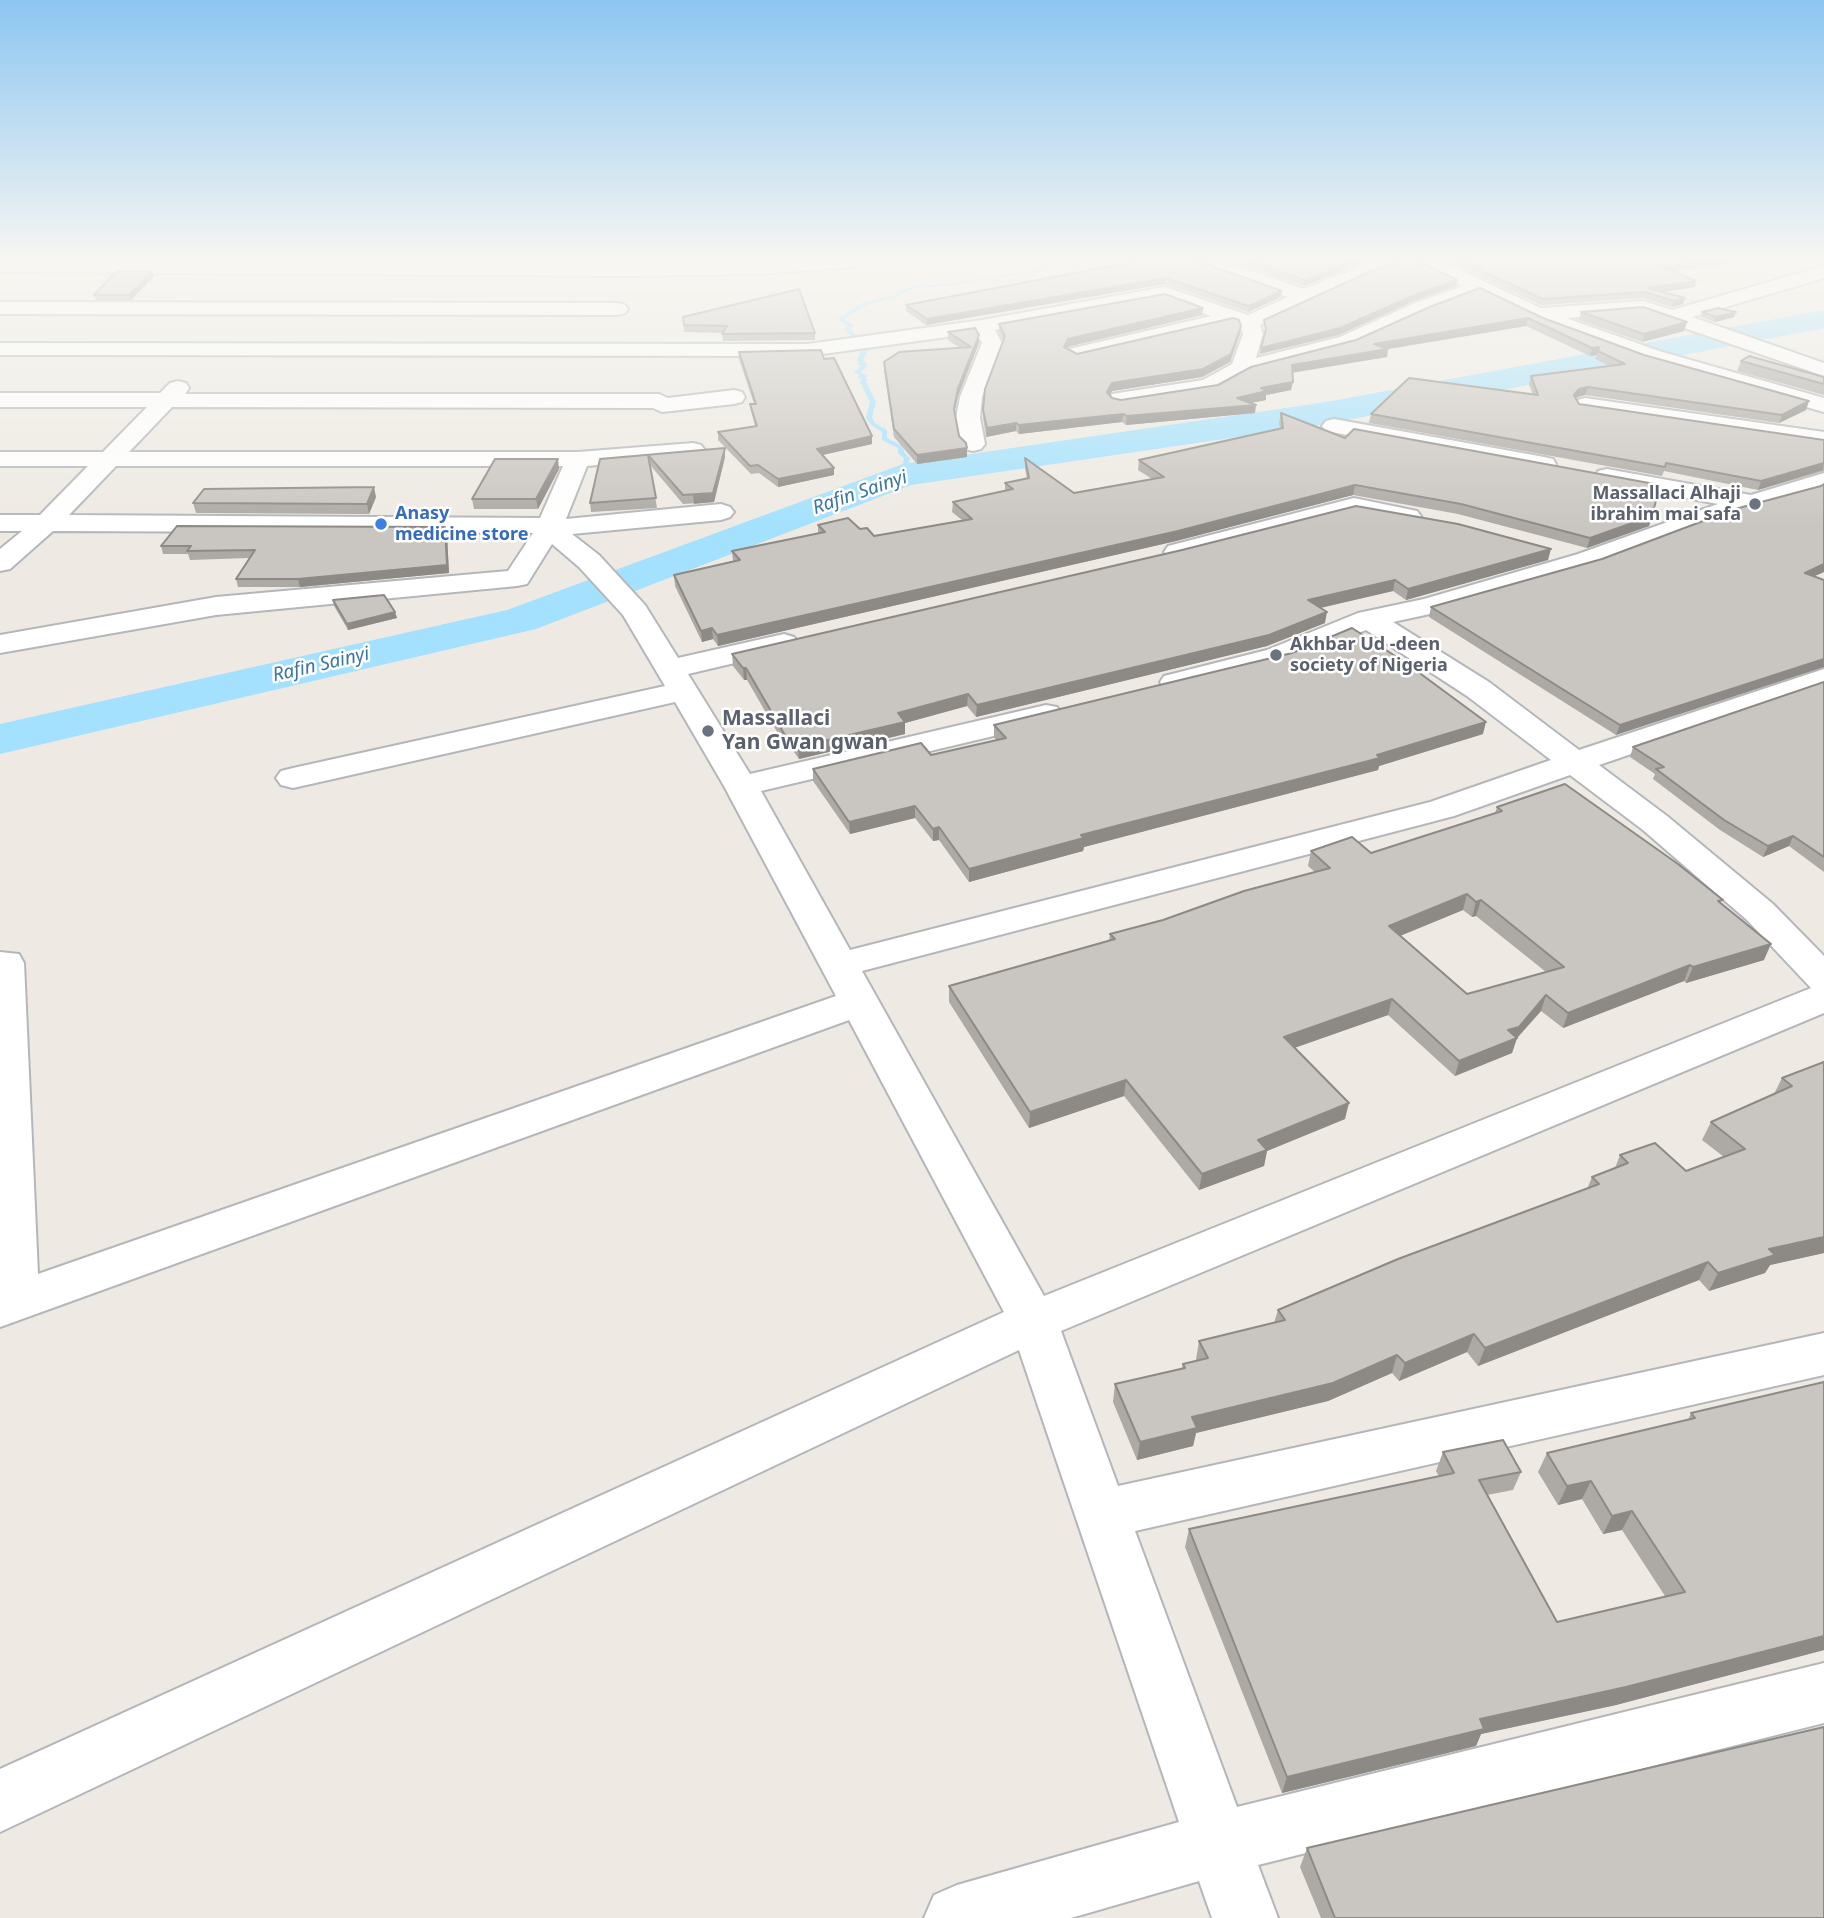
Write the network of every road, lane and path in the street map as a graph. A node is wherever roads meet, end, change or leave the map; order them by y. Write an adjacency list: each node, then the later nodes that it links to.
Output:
1 (213, 350): 16 (street)
2 (422, 351): 3 (street)
3 (626, 351): 4 (street); 18 (street)
4 (716, 351)
5 (989, 351): 23 (street)
6 (1088, 351): 11 (street)
7 (1248, 351): 12 (street)
8 (1317, 351): 12 (street)
9 (1635, 351): 20 (street)
10 (1767, 351): 13 (street)
11 (1076, 353)
12 (1242, 368): 17 (street)
13 (1824, 370)
14 (734, 397): 18 (street)
15 (0, 400): 16 (street)
16 (167, 400): 18 (street); 24 (street)
17 (1120, 400)
18 (660, 403): 26 (street)
19 (1585, 405): 22 (street)
20 (1824, 405)
21 (1334, 426): 28 (street)
22 (1824, 439)
23 (973, 444)
24 (110, 458): 25 (street); 26 (street); 32 (street)
25 (0, 459)
26 (578, 459): 33 (street)
27 (1824, 480): 28 (street)
28 (1753, 503): 36 (street)
29 (721, 512): 33 (street)
30 (1432, 520): 35 (street)
31 (0, 523): 32 (street)
32 (46, 523): 33 (street); 37 (street)
33 (549, 528): 40 (street); 42 (street)
34 (1536, 546): 36 (street)
35 (1154, 557)
36 (1588, 560): 38 (street)
37 (0, 563)
38 (1368, 619): 43 (street); 45 (street)
39 (805, 638): 42 (street)
40 (0, 644)
41 (1824, 678): 45 (street)
42 (677, 680): 46 (street); 47 (street)
43 (1144, 690)
44 (1077, 706): 47 (street)
45 (1572, 762): 49 (street); 50 (street)
46 (293, 778)
47 (741, 786): 50 (street)
48 (5, 963): 52 (street)
49 (1824, 979)
50 (849, 984): 52 (street); 53 (street)
51 (1824, 998): 53 (street)
52 (7, 1304)
53 (1033, 1321): 55 (street); 57 (street)
54 (1824, 1354): 55 (street)
55 (1101, 1514): 58 (street)
56 (1824, 1693): 58 (street)
57 (0, 1801)
58 (1219, 1843): 59 (street); 60 (street)
59 (957, 1918)
60 (1245, 1918)

